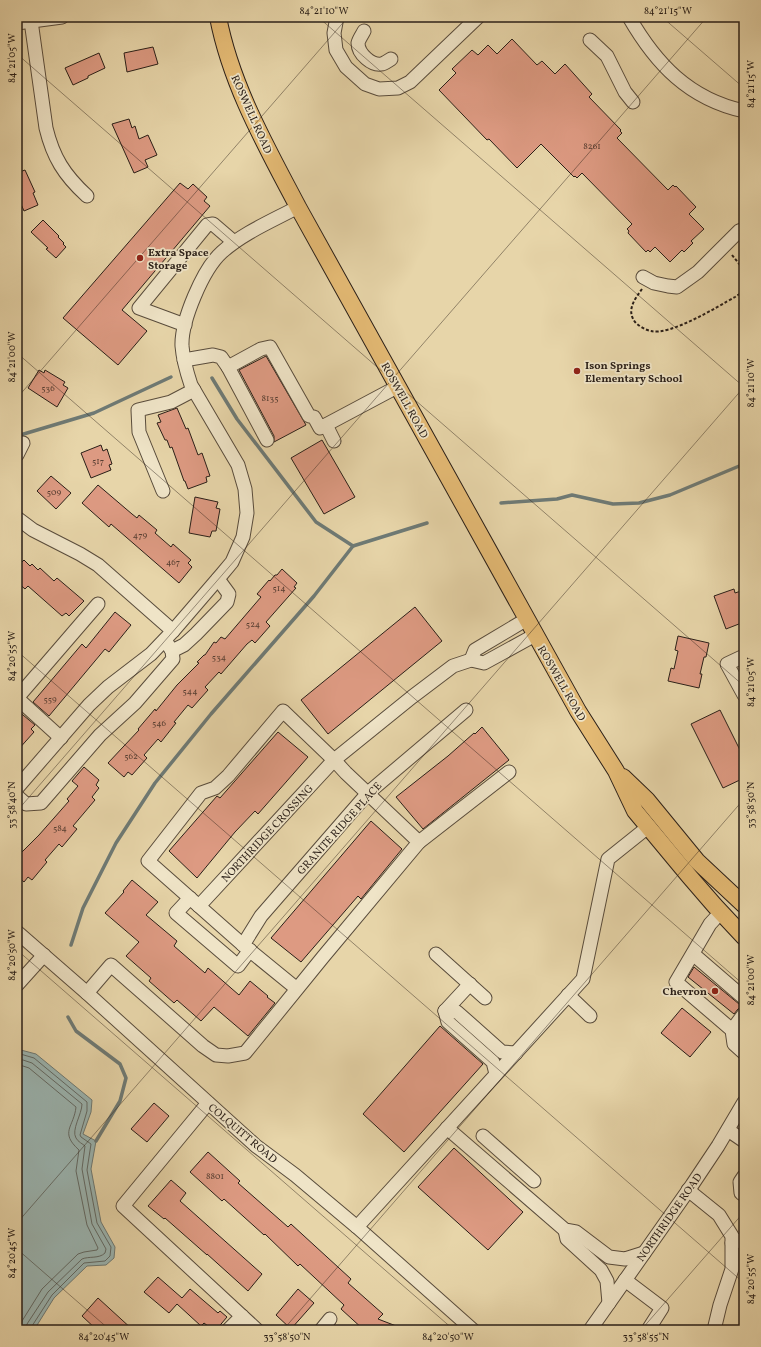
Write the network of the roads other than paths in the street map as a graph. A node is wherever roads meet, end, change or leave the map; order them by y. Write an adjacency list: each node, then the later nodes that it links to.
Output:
1 (62, 17): 6 (street)
2 (218, 17): 14 (main road, ROSWELL ROAD)
3 (337, 17): 4 (street)
4 (478, 17)
5 (629, 17): 12 (street)
6 (31, 21): 7 (street); 13 (street)
7 (17, 23)
8 (364, 32): 10 (street)
9 (590, 40): 11 (street)
10 (391, 60)
11 (633, 102)
12 (744, 111)
13 (87, 196)
14 (298, 207): 16 (street); 21 (main road, ROSWELL ROAD)
15 (744, 229): 17 (street)
16 (234, 242): 18 (street); 18 (street)
17 (646, 279)
18 (185, 325): 19 (street)
19 (184, 360): 20 (street); 22 (street)
20 (228, 367): 23 (street); 24 (street)
21 (397, 387): 23 (street); 30 (main road, ROSWELL ROAD)
22 (194, 390): 26 (street); 28 (street)
23 (326, 425): 25 (street)
24 (267, 440)
25 (334, 440)
26 (163, 491)
27 (17, 518): 32 (street)
28 (218, 579): 32 (street); 33 (street)
29 (98, 604): 37 (street)
30 (526, 620): 31 (main road, ROSWELL ROAD); 35 (street)
31 (535, 635): 35 (street, NORTHRIDGE CROSSING); 41 (main road, ROSWELL ROAD)
32 (169, 636): 33 (street); 39 (street)
33 (172, 651): 45 (street)
34 (744, 656): 36 (street)
35 (471, 660): 40 (street, NORTHRIDGE CROSSING)
36 (744, 695)
37 (17, 698): 39 (street)
38 (466, 710): 44 (street, GRANITE RIDGE PLACE)
39 (61, 738): 43 (street)
40 (334, 760): 44 (street); 48 (street, NORTHRIDGE CROSSING); 48 (street)
41 (616, 771): 46 (main road, ROSWELL ROAD); 49 (main road, ROSWELL ROAD)
42 (509, 772): 47 (street)
43 (17, 788)
44 (368, 793): 47 (street); 53 (street, GRANITE RIDGE PLACE)
45 (17, 796)
46 (648, 827): 50 (main road, ROSWELL ROAD); 61 (street)
47 (420, 842): 59 (street)
48 (194, 902): 53 (street); 53 (street, NORTHRIDGE CROSSING)
49 (744, 905)
50 (721, 912): 52 (main road, ROSWELL ROAD); 55 (street)
51 (17, 932): 56 (street, COLQUITT ROAD)
52 (744, 937)
53 (247, 947): 59 (street)
54 (436, 954): 57 (street)
55 (693, 954): 63 (street); 67 (street)
56 (44, 955): 58 (street); 60 (street, COLQUITT ROAD)
57 (470, 984): 62 (street); 64 (street)
58 (17, 985)
59 (297, 989): 60 (street)
60 (87, 993): 72 (street, COLQUITT ROAD)
61 (568, 995): 66 (street); 68 (street)
62 (485, 998)
63 (744, 998)
64 (445, 1011): 68 (street); 70 (street)
65 (744, 1014): 67 (street)
66 (590, 1016)
67 (732, 1030): 69 (street)
68 (516, 1052): 70 (street)
69 (744, 1053)
70 (496, 1074): 73 (street)
71 (744, 1102): 74 (street, NORTHRIDGE ROAD)
72 (208, 1103): 81 (street, COLQUITT ROAD); 87 (street)
73 (447, 1128): 79 (street); 81 (street)
74 (728, 1130): 76 (street); 78 (street, NORTHRIDGE ROAD)
75 (483, 1136): 79 (street)
76 (744, 1141)
77 (744, 1176): 80 (street)
78 (688, 1190): 83 (street); 84 (street, NORTHRIDGE ROAD)
79 (523, 1194): 82 (street)
80 (744, 1195)
81 (357, 1227): 92 (street, COLQUITT ROAD)
82 (564, 1230): 84 (street); 86 (street)
83 (738, 1241): 95 (street)
84 (644, 1253): 85 (street, NORTHRIDGE ROAD)
85 (625, 1280): 86 (street, NORTHRIDGE ROAD); 94 (street)
86 (609, 1303): 93 (street, NORTHRIDGE ROAD)
87 (242, 1316): 89 (street); 90 (street)
88 (330, 1319): 91 (street)
89 (228, 1330)
90 (257, 1330)
91 (321, 1330)
92 (473, 1330)
93 (590, 1330)
94 (648, 1330)
95 (714, 1330)

